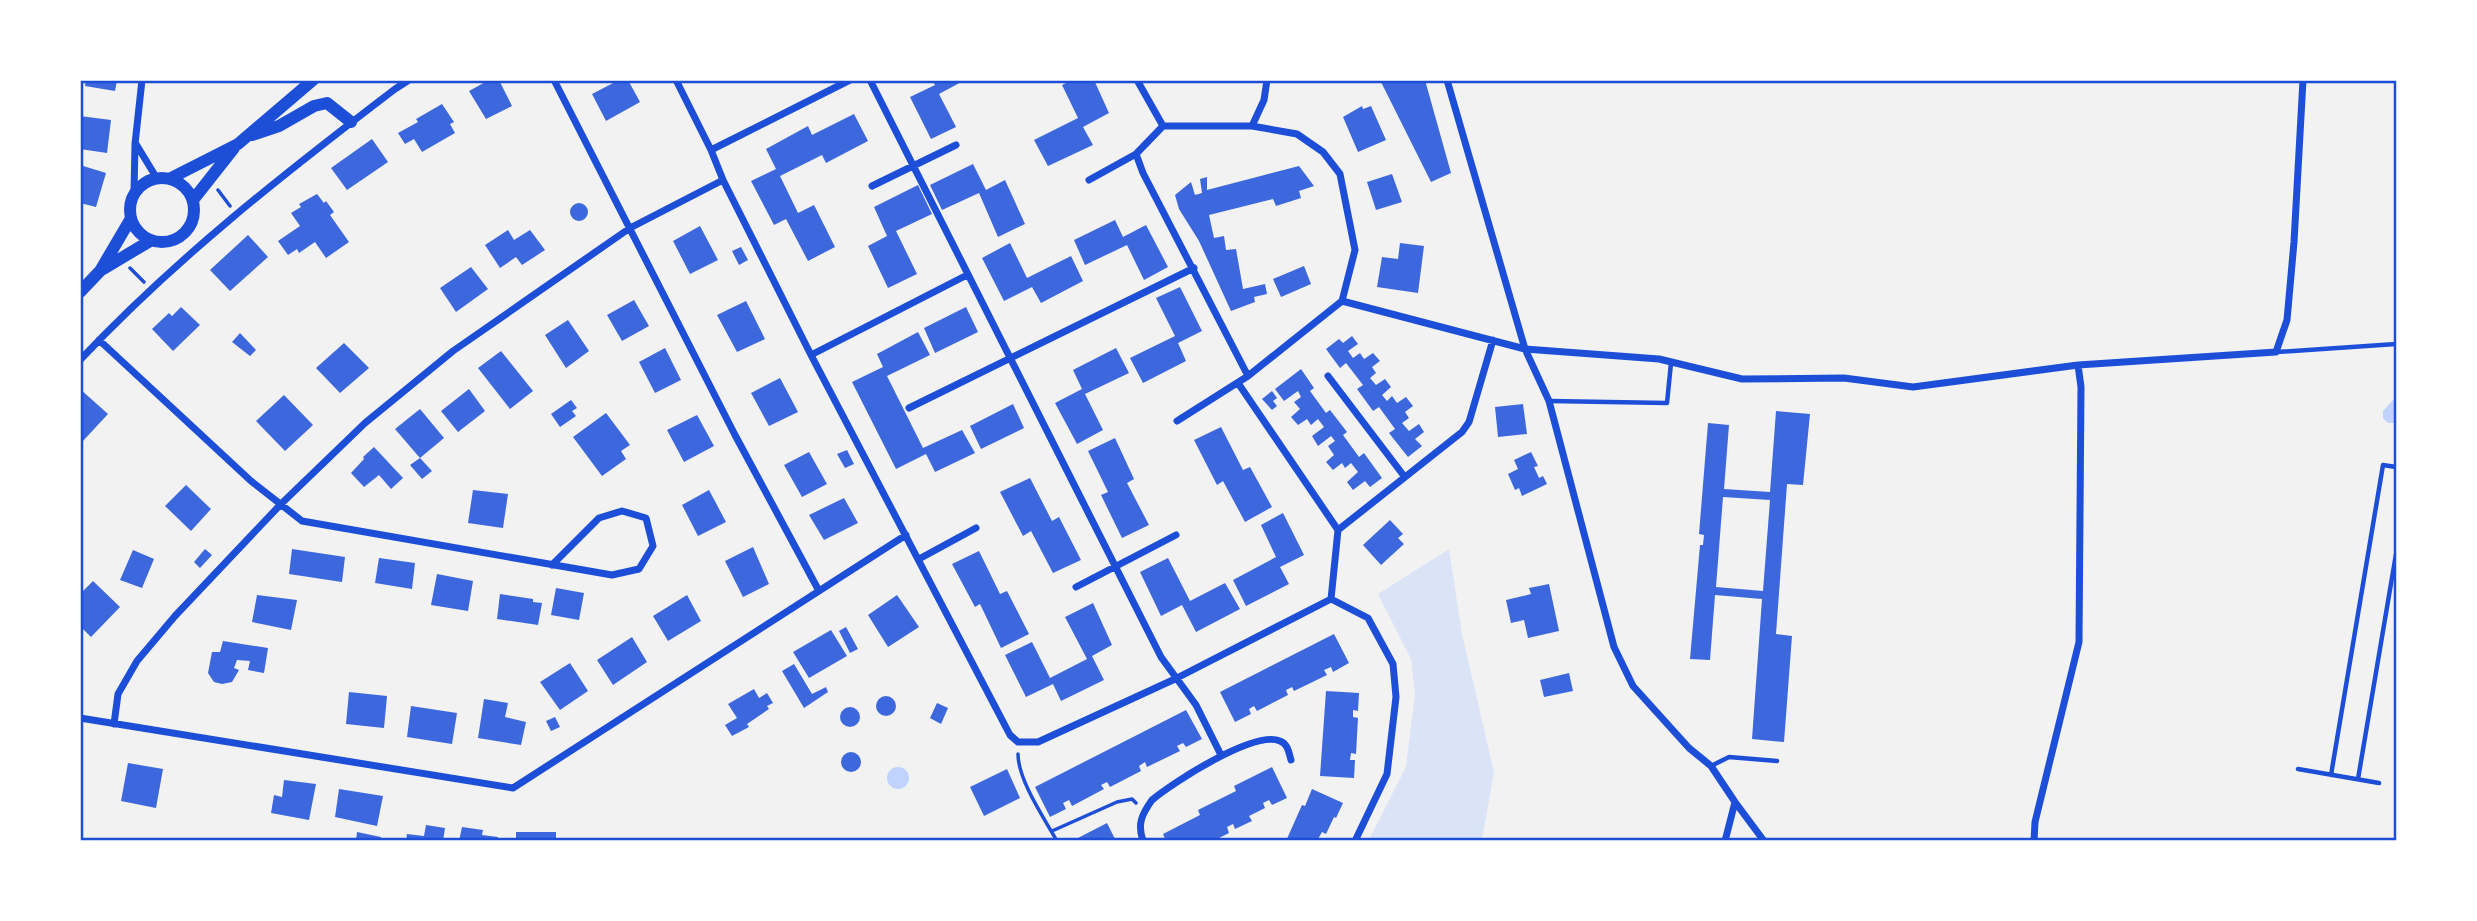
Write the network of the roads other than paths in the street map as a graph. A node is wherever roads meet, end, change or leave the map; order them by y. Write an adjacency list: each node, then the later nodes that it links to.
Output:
1 (142, 80): 16 (street)
2 (313, 80): 15 (main road)
3 (409, 80): 12 (street)
4 (554, 80): 29 (street)
5 (676, 80): 18 (street)
6 (850, 80): 18 (street)
7 (870, 80): 20 (street)
8 (1137, 80): 13 (street)
9 (1268, 80): 14 (street)
10 (1447, 80): 39 (street)
11 (2303, 80): 40 (street)
12 (351, 122): 15 (main road); 36 (street)
13 (1163, 126): 14 (street); 19 (street)
14 (1252, 126): 35 (street)
15 (242, 141): 22 (main road); 27 (main road)
16 (135, 144): 21 (street); 26 (street)
17 (956, 145): 20 (street)
18 (711, 150): 23 (street)
19 (1136, 154): 24 (street); 31 (street)
20 (912, 165): 25 (street); 33 (street)
21 (156, 177): 22 (main road); 26 (main road)
22 (172, 178): 27 (main road)
23 (723, 180): 29 (street); 41 (street)
24 (1089, 180)
25 (872, 186)
26 (134, 192): 28 (main road)
27 (193, 200): 30 (main road)
28 (130, 220): 30 (main road); 32 (main road)
29 (630, 228): 54 (street); 64 (street)
30 (150, 241): 32 (main road)
31 (1194, 268): 42 (street); 46 (street)
32 (100, 271): 34 (main road)
33 (967, 275): 41 (street); 42 (street)
34 (80, 292)
35 (1342, 301): 37 (street); 46 (street)
36 (99, 340): 43 (street); 54 (street)
37 (1493, 340): 39 (street); 53 (street)
38 (2396, 344): 40 (lane)
39 (1525, 349): 44 (street); 49 (street)
40 (2276, 352): 45 (street)
41 (811, 355): 57 (street)
42 (1012, 359): 50 (street); 62 (street)
43 (80, 360)
44 (1671, 363): 45 (street); 49 (lane)
45 (2078, 365): 82 (street)
46 (1248, 376): 48 (street)
47 (1328, 376): 53 (street)
48 (1238, 383): 51 (street); 56 (street)
49 (1549, 401): 72 (street)
50 (909, 408)
51 (1177, 421)
52 (2396, 467): 74 (lane)
53 (1404, 476): 56 (street)
54 (281, 504): 61 (street); 68 (street)
55 (976, 528): 60 (street)
56 (1338, 530): 65 (street)
57 (906, 535): 60 (street); 64 (street)
58 (1176, 535): 62 (street)
59 (2396, 554): 75 (lane)
60 (919, 559): 66 (street)
61 (552, 565): 61 (street)
62 (1117, 568): 63 (street); 66 (street)
63 (1076, 587)
64 (819, 591): 68 (street)
65 (1331, 599): 66 (street); 79 (street)
66 (1175, 679): 69 (street)
67 (80, 718): 68 (street)
68 (114, 724)
69 (1221, 755): 70 (street); 78 (street)
70 (1291, 760)
71 (1777, 761): 72 (lane)
72 (1710, 766): 77 (street)
73 (2298, 769): 74 (lane)
74 (2331, 775): 75 (lane)
75 (2358, 779): 76 (lane)
76 (2379, 783)
77 (1735, 802): 80 (street); 81 (street)
78 (1143, 841)
79 (1355, 841)
80 (1726, 841)
81 (1764, 841)
82 (2034, 841)

